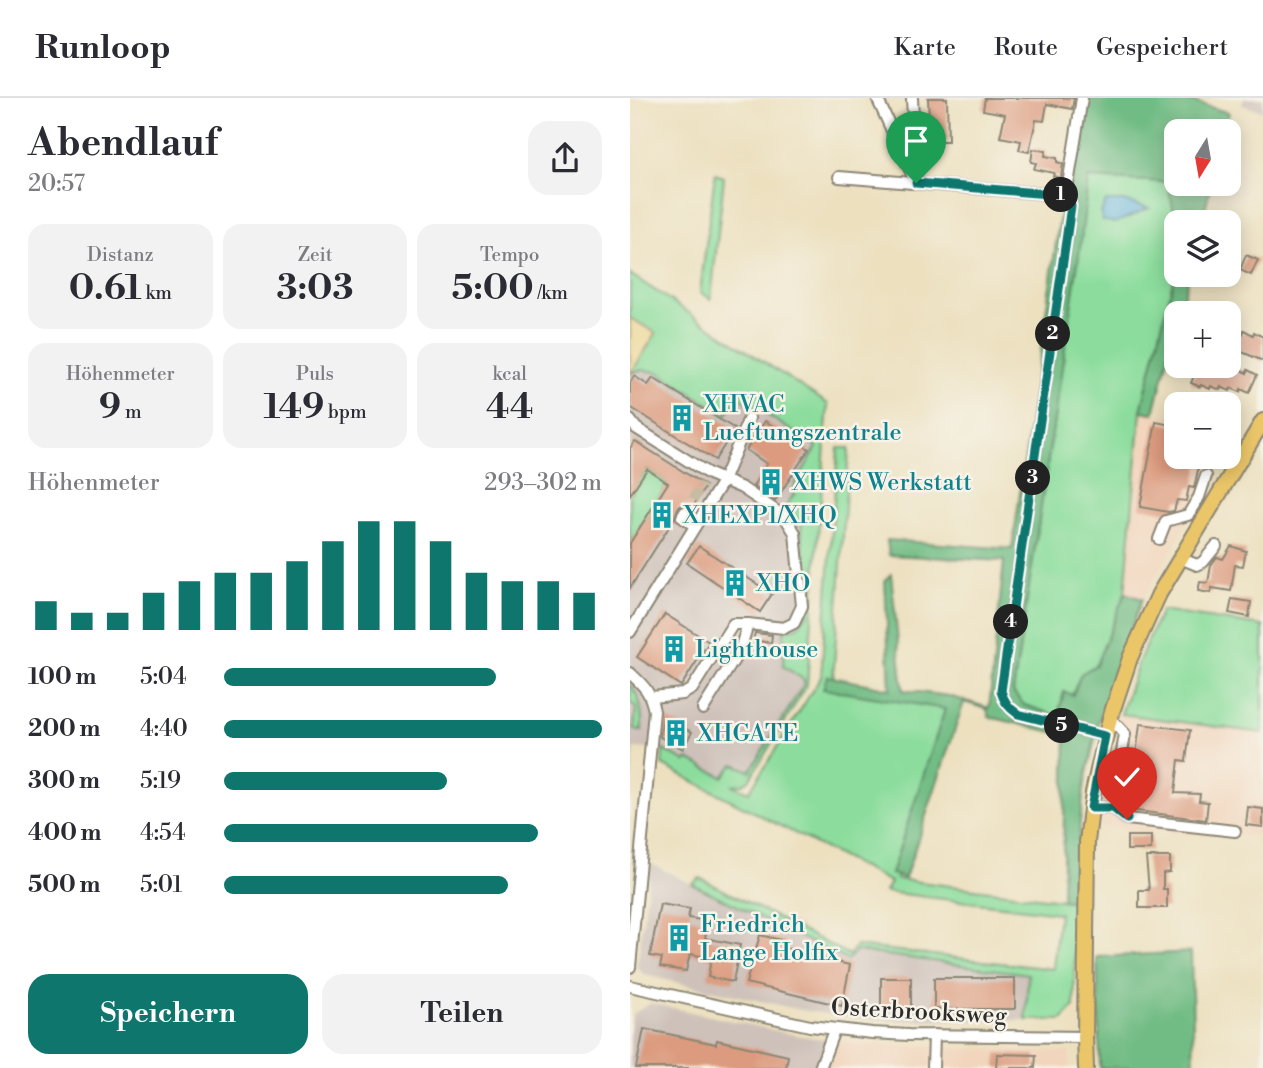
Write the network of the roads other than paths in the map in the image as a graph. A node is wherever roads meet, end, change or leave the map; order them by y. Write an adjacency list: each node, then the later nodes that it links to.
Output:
1 (877, 98): 5 (street)
2 (912, 98): 5 (street)
3 (1082, 98): 6 (street)
4 (839, 177): 5 (street)
5 (916, 183): 6 (street)
6 (1066, 197): 25 (street)
7 (749, 418): 11 (street)
8 (630, 421): 11 (street)
9 (1263, 421): 14 (main road)
10 (1206, 476): 13 (street)
11 (723, 481): 15 (street); 19 (street)
12 (685, 512): 15 (street)
13 (1188, 515): 14 (street); 16 (street)
14 (1201, 524): 18 (main road)
15 (695, 526): 20 (street)
16 (1159, 539)
17 (1216, 547): 18 (street)
18 (1180, 558): 24 (main road)
19 (748, 624): 22 (street); 23 (street)
20 (630, 632)
21 (630, 673): 22 (street)
22 (651, 697): 29 (street)
23 (703, 709)
24 (1110, 718): 25 (main road); 27 (street)
25 (1105, 736): 26 (main road)
26 (1091, 808): 27 (street); 33 (main road)
27 (1113, 808): 28 (street)
28 (1235, 831)
29 (630, 967)
30 (630, 986): 31 (street, Osterbrooksweg)
31 (834, 1030): 32 (street, Osterbrooksweg); 34 (street)
32 (934, 1035): 33 (street, Osterbrooksweg); 35 (street)
33 (1085, 1037): 36 (main road)
34 (820, 1068)
35 (933, 1068)
36 (1086, 1068)

